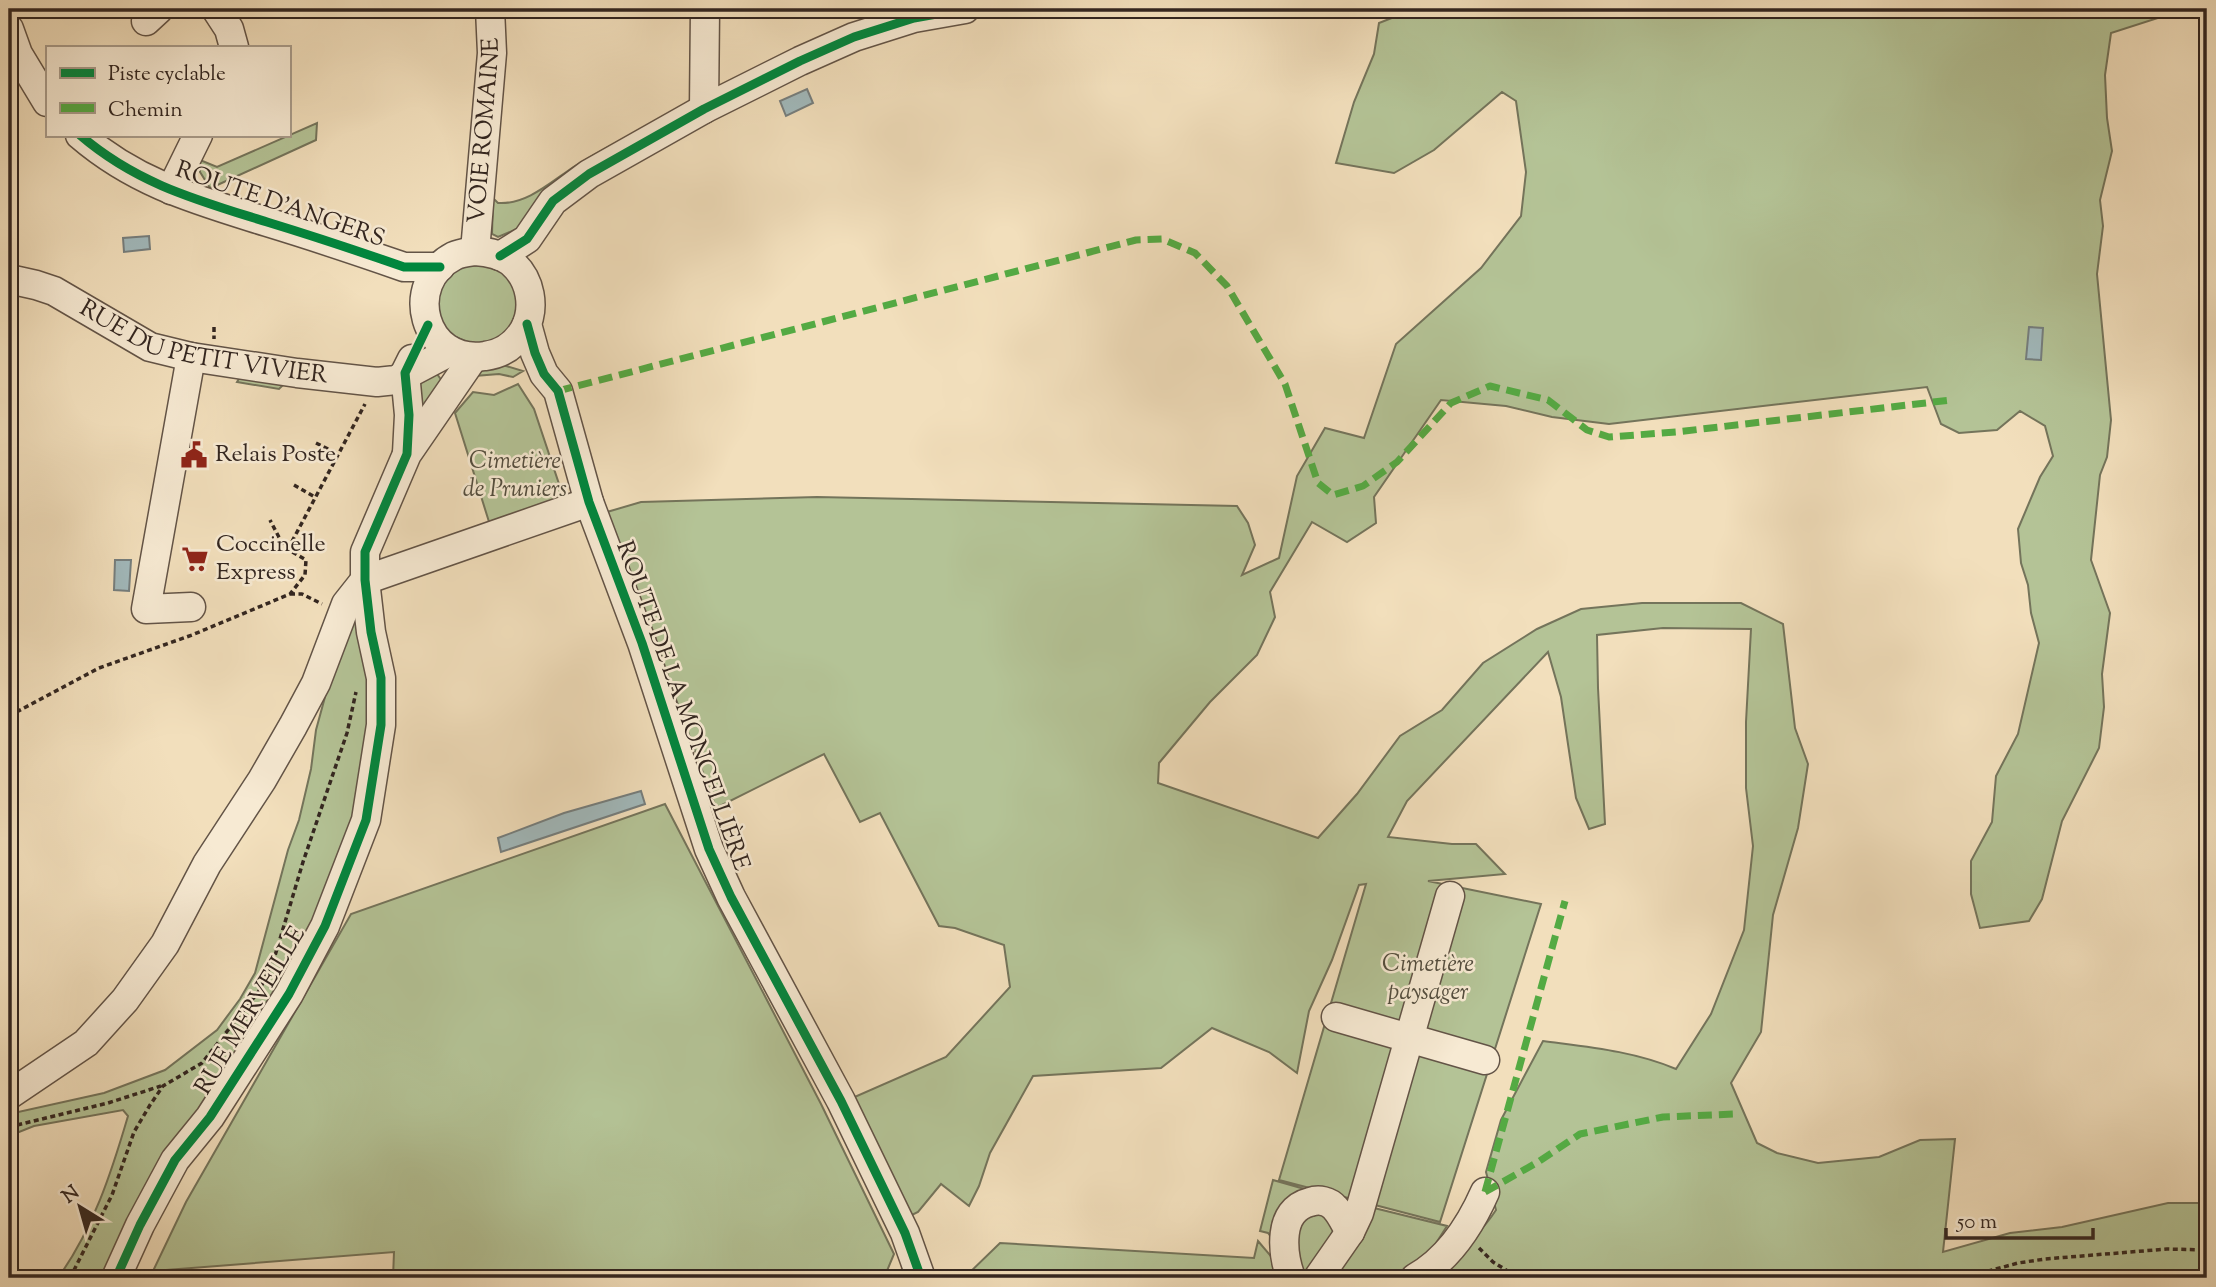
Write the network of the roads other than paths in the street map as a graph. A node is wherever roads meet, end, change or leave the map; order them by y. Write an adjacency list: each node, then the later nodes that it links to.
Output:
1 (216, 9): 6 (street)
2 (490, 9): 12 (street, VOIE ROMAINE)
3 (705, 9): 8 (street)
4 (965, 9): 8 (street)
5 (9, 29): 7 (street)
6 (234, 46)
7 (46, 100)
8 (705, 109): 12 (street)
9 (81, 136): 11 (street, ROUTE D'ANGERS)
10 (198, 136): 11 (street)
11 (171, 190): 13 (street, ROUTE D'ANGERS)
12 (498, 260): 14 (street); 17 (street)
13 (404, 267): 14 (street, ROUTE D'ANGERS); 16 (street, ROUTE D'ANGERS)
14 (440, 267): 16 (street)
15 (9, 279): 19 (street, RUE DU PETIT VIVIER)
16 (426, 296): 18 (street)
17 (527, 324): 20 (street); 22 (street, ROUTE DE LA MONCELLIÈRE)
18 (428, 325): 20 (street); 21 (street)
19 (191, 357): 21 (street, RUE DU PETIT VIVIER); 26 (street)
20 (476, 361): 21 (street, RUE DU PETIT VIVIER); 22 (street); 23 (street)
21 (405, 373): 23 (street)
22 (544, 374): 24 (street, ROUTE DE LA MONCELLIÈRE)
23 (407, 454): 25 (street, RUE MERVEILLE)
24 (589, 502): 25 (street); 37 (street, ROUTE DE LA MONCELLIÈRE)
25 (365, 580): 31 (street); 32 (street, RUE MERVEILLE)
26 (191, 607)
27 (1450, 896): 29 (street)
28 (1336, 1017): 29 (street)
29 (1409, 1038): 30 (street); 34 (street)
30 (1485, 1060)
31 (9, 1095)
32 (210, 1117): 35 (street, RUE MERVEILLE); 36 (street, RUE MERVEILLE)
33 (1485, 1192): 40 (street)
34 (1350, 1232): 38 (street); 39 (street)
35 (116, 1278)
36 (135, 1278)
37 (921, 1278)
38 (1291, 1278)
39 (1318, 1278)
40 (1415, 1278)

